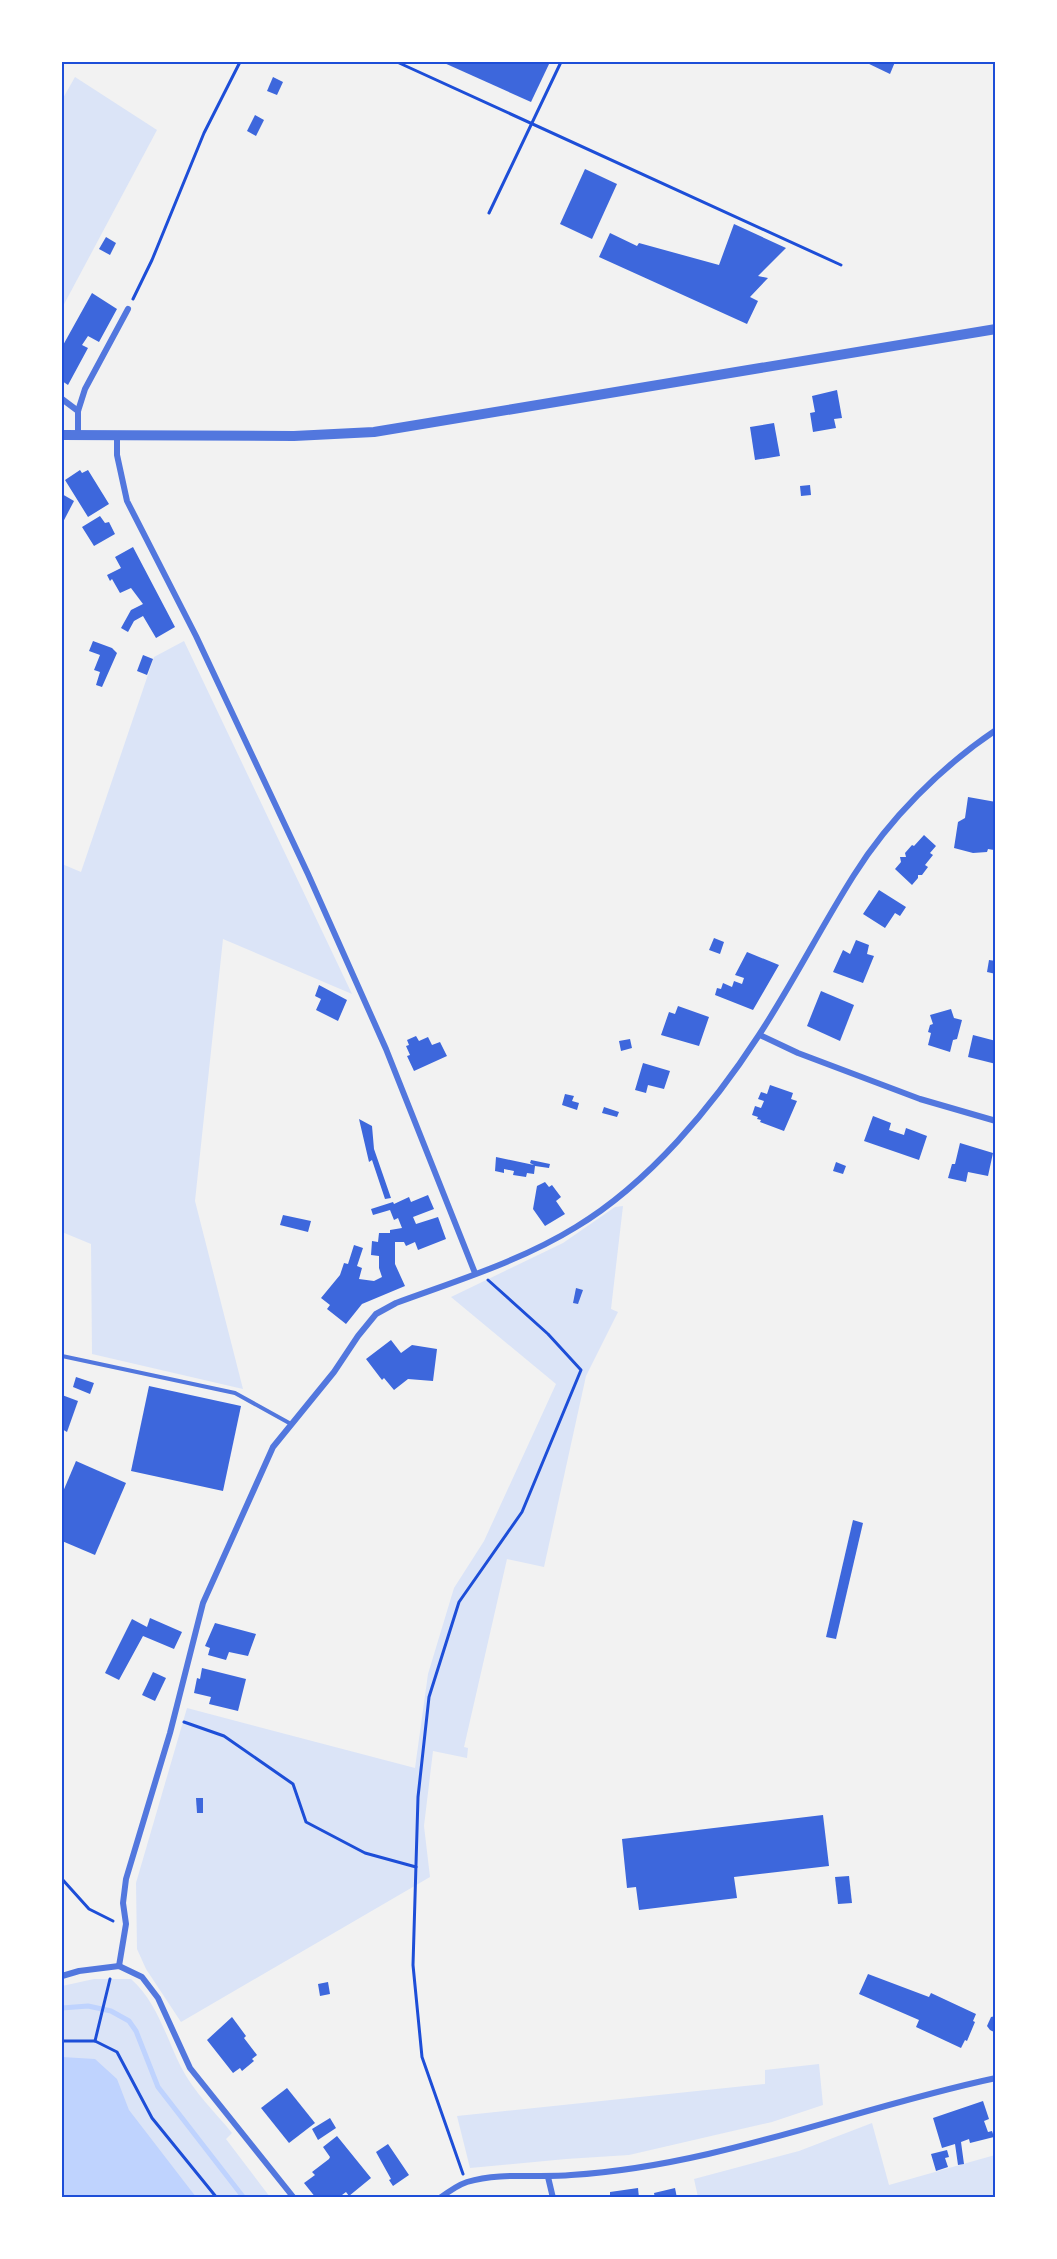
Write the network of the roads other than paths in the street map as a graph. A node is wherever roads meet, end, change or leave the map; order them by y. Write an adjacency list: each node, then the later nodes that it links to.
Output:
1 (128, 309): 4 (street)
2 (996, 329): 7 (street)
3 (62, 399): 4 (street)
4 (78, 411): 6 (street)
5 (62, 435): 6 (street)
6 (78, 435): 7 (street)
7 (117, 436): 11 (street)
8 (996, 730): 9 (street)
9 (760, 1035): 10 (street); 11 (street)
10 (996, 1121)
11 (475, 1273): 13 (street)
12 (62, 1356): 13 (lane)
13 (291, 1424): 14 (street)
14 (119, 1966): 15 (street); 18 (street)
15 (62, 1976)
16 (996, 2078): 17 (street)
17 (548, 2177): 19 (street); 20 (street)
18 (294, 2198)
19 (440, 2198)
20 (553, 2198)

